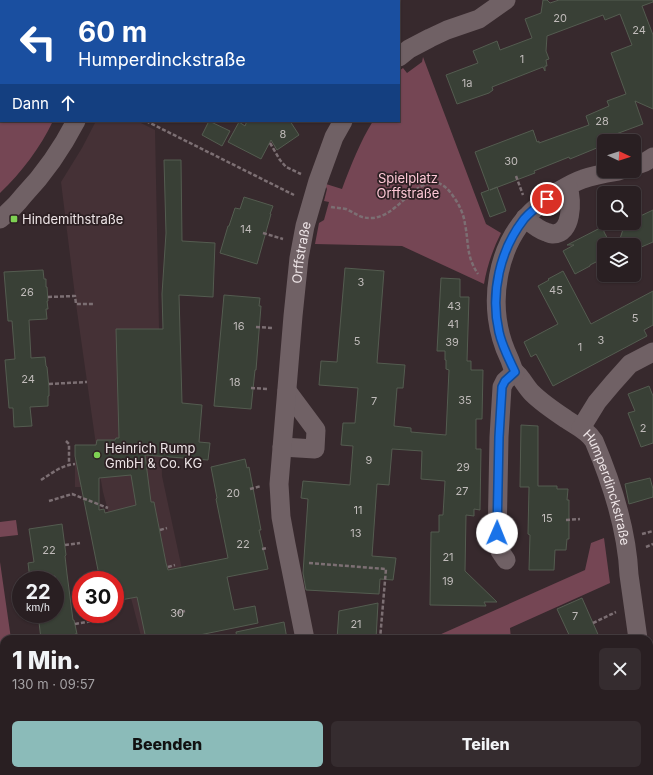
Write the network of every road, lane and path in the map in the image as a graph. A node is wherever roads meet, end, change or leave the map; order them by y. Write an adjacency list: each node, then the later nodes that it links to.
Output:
1 (506, 0): 2 (street)
2 (400, 56)
3 (75, 122): 16 (street)
4 (148, 122): 14 (path)
5 (342, 122): 14 (street, Orffstraße)
6 (270, 143): 9 (path)
7 (653, 157): 8 (street)
8 (641, 163)
9 (286, 167)
10 (516, 176): 13 (path)
11 (597, 176): 12 (street)
12 (568, 187): 15 (street); 15 (street)
13 (521, 190)
14 (320, 203): 17 (path); 24 (street, Orffstraße)
15 (525, 218): 17 (street)
16 (0, 219)
17 (497, 286): 21 (street, Humperdinckstraße)
18 (48, 297): 19 (path)
19 (93, 304)
20 (653, 352): 25 (street)
21 (515, 372): 25 (street, Humperdinckstraße); 41 (street)
22 (87, 382): 23 (path)
23 (49, 384)
24 (287, 391): 27 (street, Orffstraße); 27 (street)
25 (580, 428): 51 (street, Humperdinckstraße)
26 (66, 441): 29 (path)
27 (282, 447): 42 (street, Orffstraße)
28 (75, 464): 29 (path)
29 (69, 465): 30 (path)
30 (41, 480)
31 (49, 501): 32 (path)
32 (108, 508)
33 (580, 519): 34 (path)
34 (566, 520)
35 (167, 528): 36 (path)
36 (160, 530)
37 (653, 531): 38 (path, Humperdinckstraße)
38 (640, 534)
39 (80, 542): 40 (path)
40 (65, 545)
41 (506, 560)
42 (289, 561): 49 (street, Orffstraße); 50 (path)
43 (175, 565): 44 (path)
44 (168, 567)
45 (185, 611): 46 (path)
46 (177, 613)
47 (81, 623): 48 (path)
48 (75, 624)
49 (304, 635)
50 (380, 635)
51 (637, 635)

